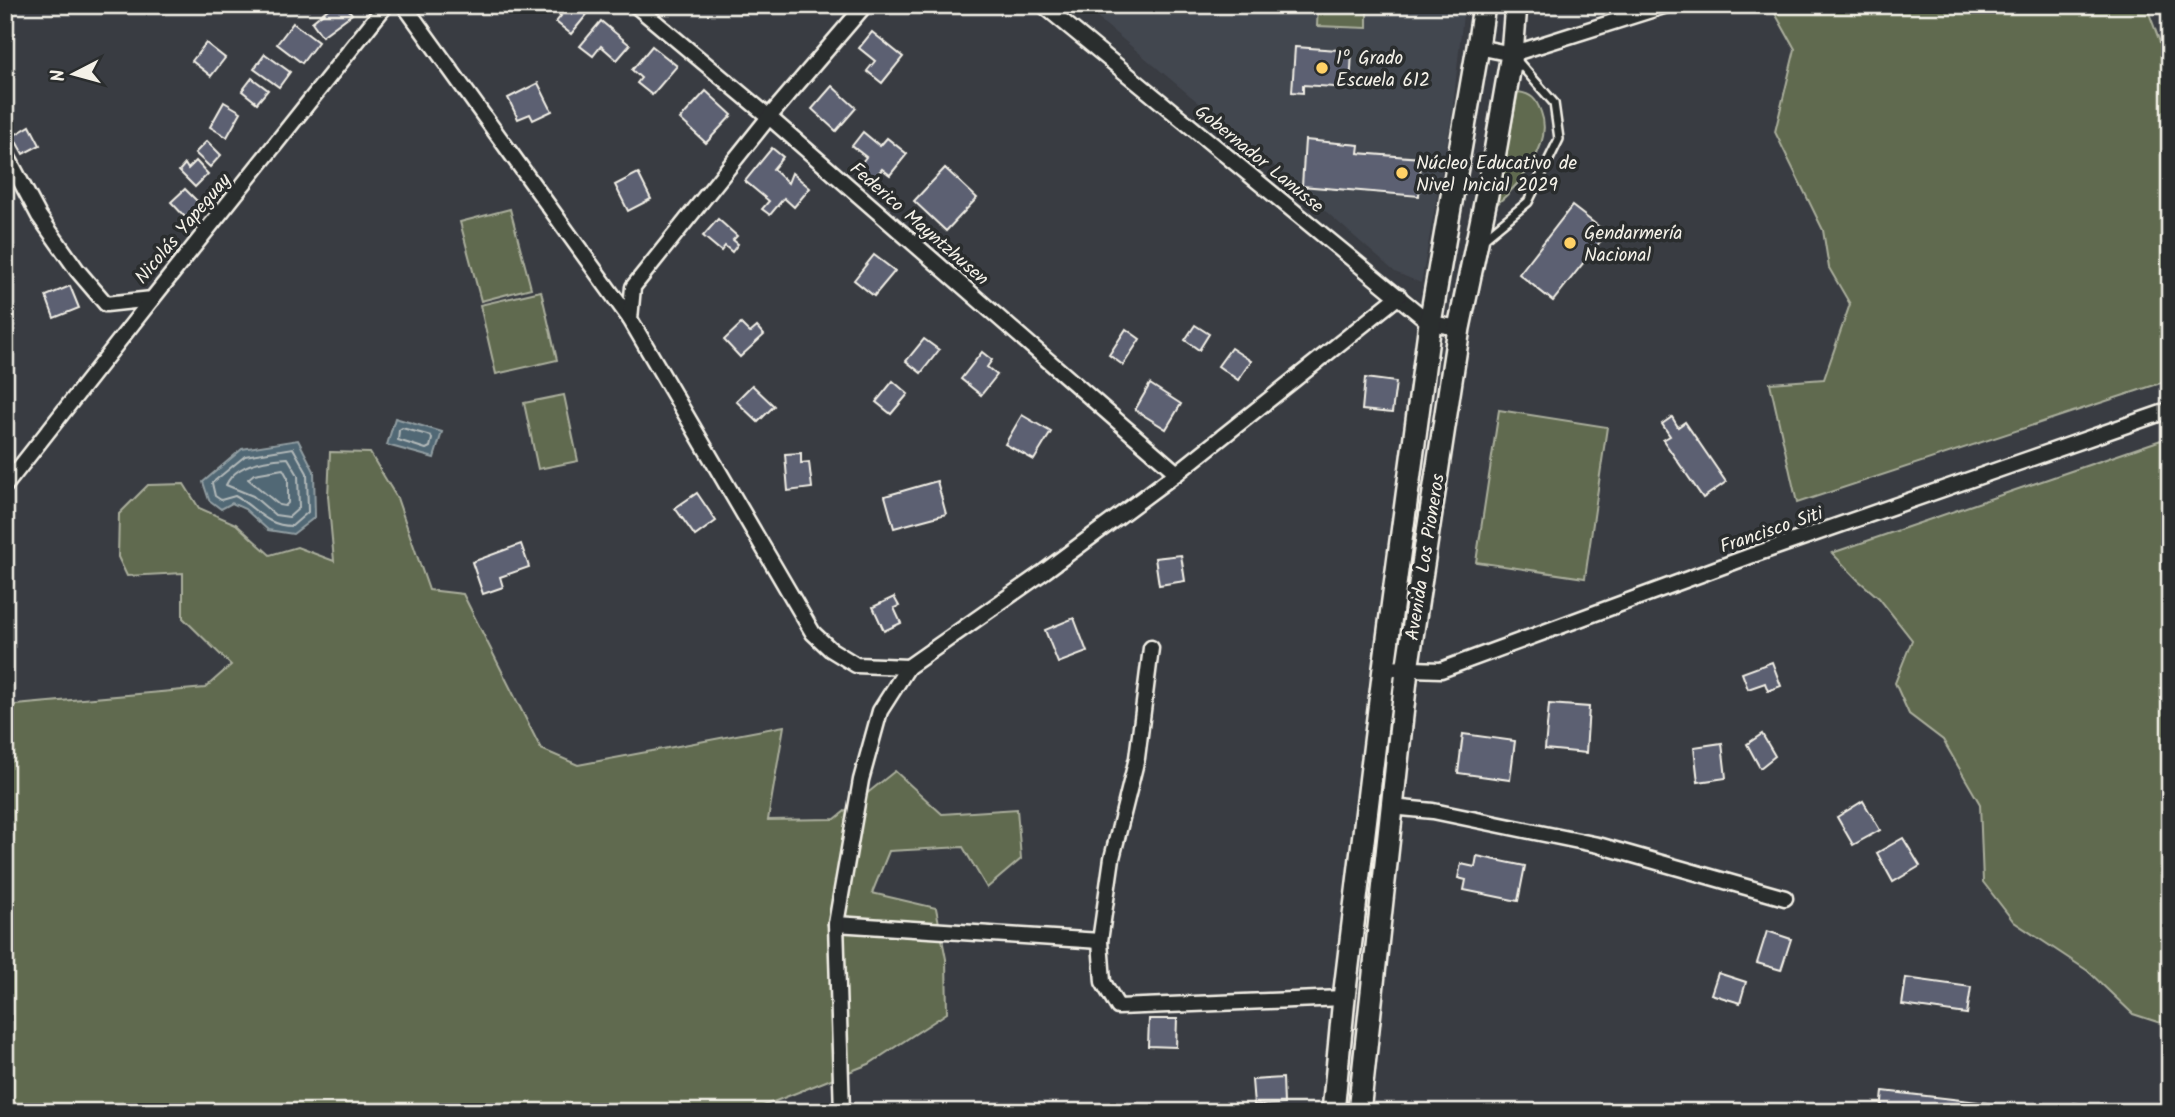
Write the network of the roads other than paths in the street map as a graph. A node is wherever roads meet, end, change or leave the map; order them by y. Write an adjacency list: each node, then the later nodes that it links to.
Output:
1 (386, 5): 15 (street, Nicolás Yapeguay)
2 (404, 5): 16 (street)
3 (635, 5): 11 (street, Federico Mayntzhusen)
4 (865, 5): 11 (street)
5 (1042, 5): 14 (street, Gobernador Lanusse)
6 (1484, 5): 9 (main road, Avenida Los Pioneros)
7 (1516, 5): 10 (main road, Avenida Los Pioneros)
8 (1667, 5): 10 (street)
9 (1478, 47): 10 (street); 17 (main road, Avenida Los Pioneros)
10 (1512, 54): 13 (main road, Avenida Los Pioneros); 13 (lane)
11 (769, 117): 16 (street); 20 (street, Federico Mayntzhusen)
12 (5, 152): 15 (street, Nicolás Yapeguay)
13 (1476, 245): 18 (main road, Avenida Los Pioneros)
14 (1399, 296): 17 (street, Gobernador Lanusse); 20 (street)
15 (152, 299): 21 (street)
16 (630, 319): 23 (street)
17 (1430, 323): 18 (street); 24 (main road, Avenida Los Pioneros)
18 (1459, 328): 25 (main road, Avenida Los Pioneros)
19 (2170, 410): 25 (street, Francisco Siti)
20 (1177, 473): 23 (street)
21 (5, 486)
22 (1151, 648): 29 (street)
23 (908, 667): 28 (street)
24 (1384, 668): 25 (street, Francisco Siti); 30 (main road, Avenida Los Pioneros)
25 (1407, 670): 26 (main road, Avenida Los Pioneros)
26 (1391, 807): 27 (street); 33 (main road, Avenida Los Pioneros)
27 (1785, 898)
28 (836, 923): 29 (street); 31 (street)
29 (1100, 941): 30 (street)
30 (1344, 998): 32 (main road, Avenida Los Pioneros)
31 (842, 1112)
32 (1333, 1112)
33 (1359, 1112)

